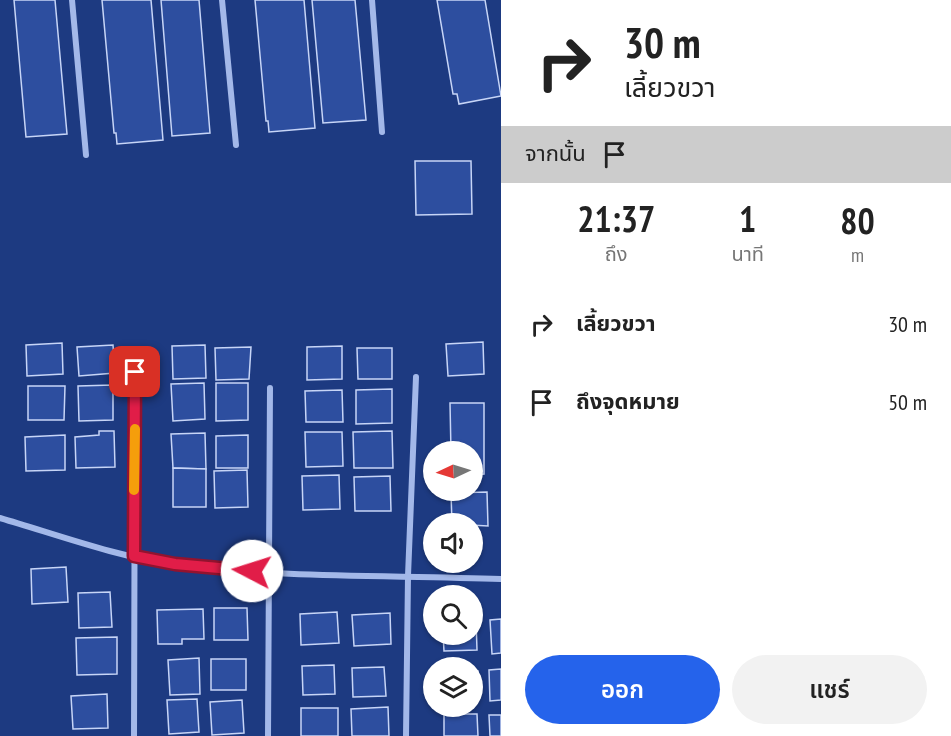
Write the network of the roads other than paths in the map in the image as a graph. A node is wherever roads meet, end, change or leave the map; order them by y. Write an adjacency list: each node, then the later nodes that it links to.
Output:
1 (72, 0): 6 (street)
2 (222, 0): 5 (street)
3 (372, 0): 4 (street)
4 (382, 132)
5 (236, 145)
6 (86, 155)
7 (135, 372): 11 (street)
8 (416, 377): 13 (street)
9 (270, 388): 12 (street)
10 (0, 518): 11 (street)
11 (134, 556): 12 (street); 15 (street)
12 (268, 573): 13 (street); 16 (street)
13 (408, 576): 14 (street); 17 (street)
14 (501, 579)
15 (134, 736)
16 (268, 736)
17 (406, 736)

